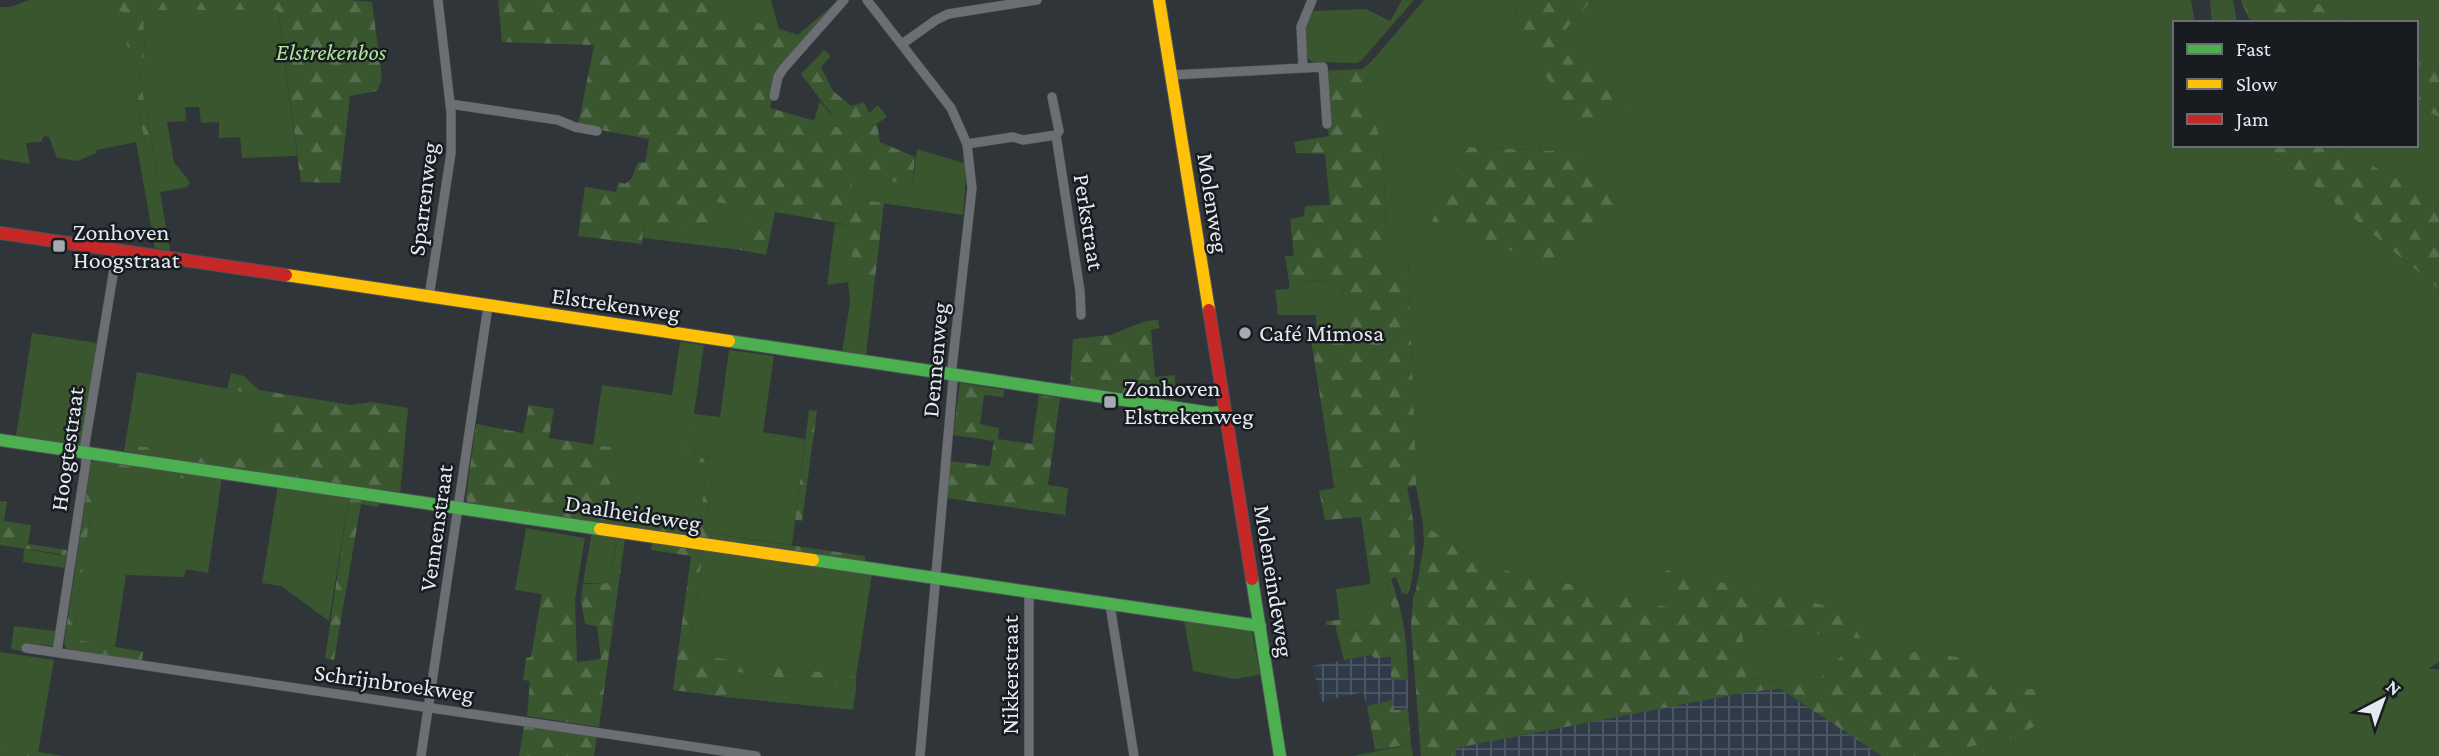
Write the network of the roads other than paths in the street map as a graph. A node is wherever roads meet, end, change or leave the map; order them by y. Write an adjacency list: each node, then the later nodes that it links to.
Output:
1 (438, 0): 12 (street, Sparrenweg)
2 (845, 0): 10 (street)
3 (867, 0): 7 (street, Dennenweg)
4 (1037, 0): 7 (street)
5 (1159, 0): 9 (street, Molenweg)
6 (1311, 0): 8 (street)
7 (902, 44): 16 (street, Dennenweg)
8 (1303, 67): 9 (street); 13 (street)
9 (1172, 75): 23 (street, Molenweg)
10 (774, 96)
11 (1052, 97): 15 (street, Perkstraat)
12 (450, 104): 14 (street); 19 (street, Sparrenweg)
13 (1327, 124)
14 (597, 131)
15 (1056, 135): 16 (street); 21 (street, Perkstraat)
16 (967, 144): 22 (street, Dennenweg)
17 (0, 233): 18 (street, Elstrekenweg)
18 (117, 251): 19 (street, Elstrekenweg); 25 (street, Hoogtestraat)
19 (429, 298): 20 (street, Elstrekenweg)
20 (488, 306): 22 (street, Elstrekenweg); 26 (street, Vennenstraat)
21 (1081, 315)
22 (952, 375): 23 (street, Elstrekenweg); 27 (street, Dennenweg)
23 (1225, 412): 30 (street, Moleneindeweg)
24 (0, 440): 25 (street, Daalheideweg)
25 (87, 452): 26 (street, Daalheideweg); 32 (street, Hoogtestraat)
26 (459, 508): 27 (street, Daalheideweg); 33 (street, Vennenstraat)
27 (935, 579): 28 (street, Daalheideweg); 36 (street, Dennenweg)
28 (1030, 594): 29 (street, Daalheideweg); 37 (street, Nikkerstraat)
29 (1110, 605): 30 (street, Daalheideweg); 38 (street)
30 (1260, 626): 39 (street, Moleneindeweg)
31 (26, 648): 32 (street, Schrijnbroekweg)
32 (57, 652): 33 (street, Schrijnbroekweg)
33 (429, 707): 34 (street, Vennenstraat); 35 (street, Schrijnbroekweg)
34 (421, 756)
35 (755, 756)
36 (920, 756)
37 (1029, 756)
38 (1134, 756)
39 (1280, 756)

